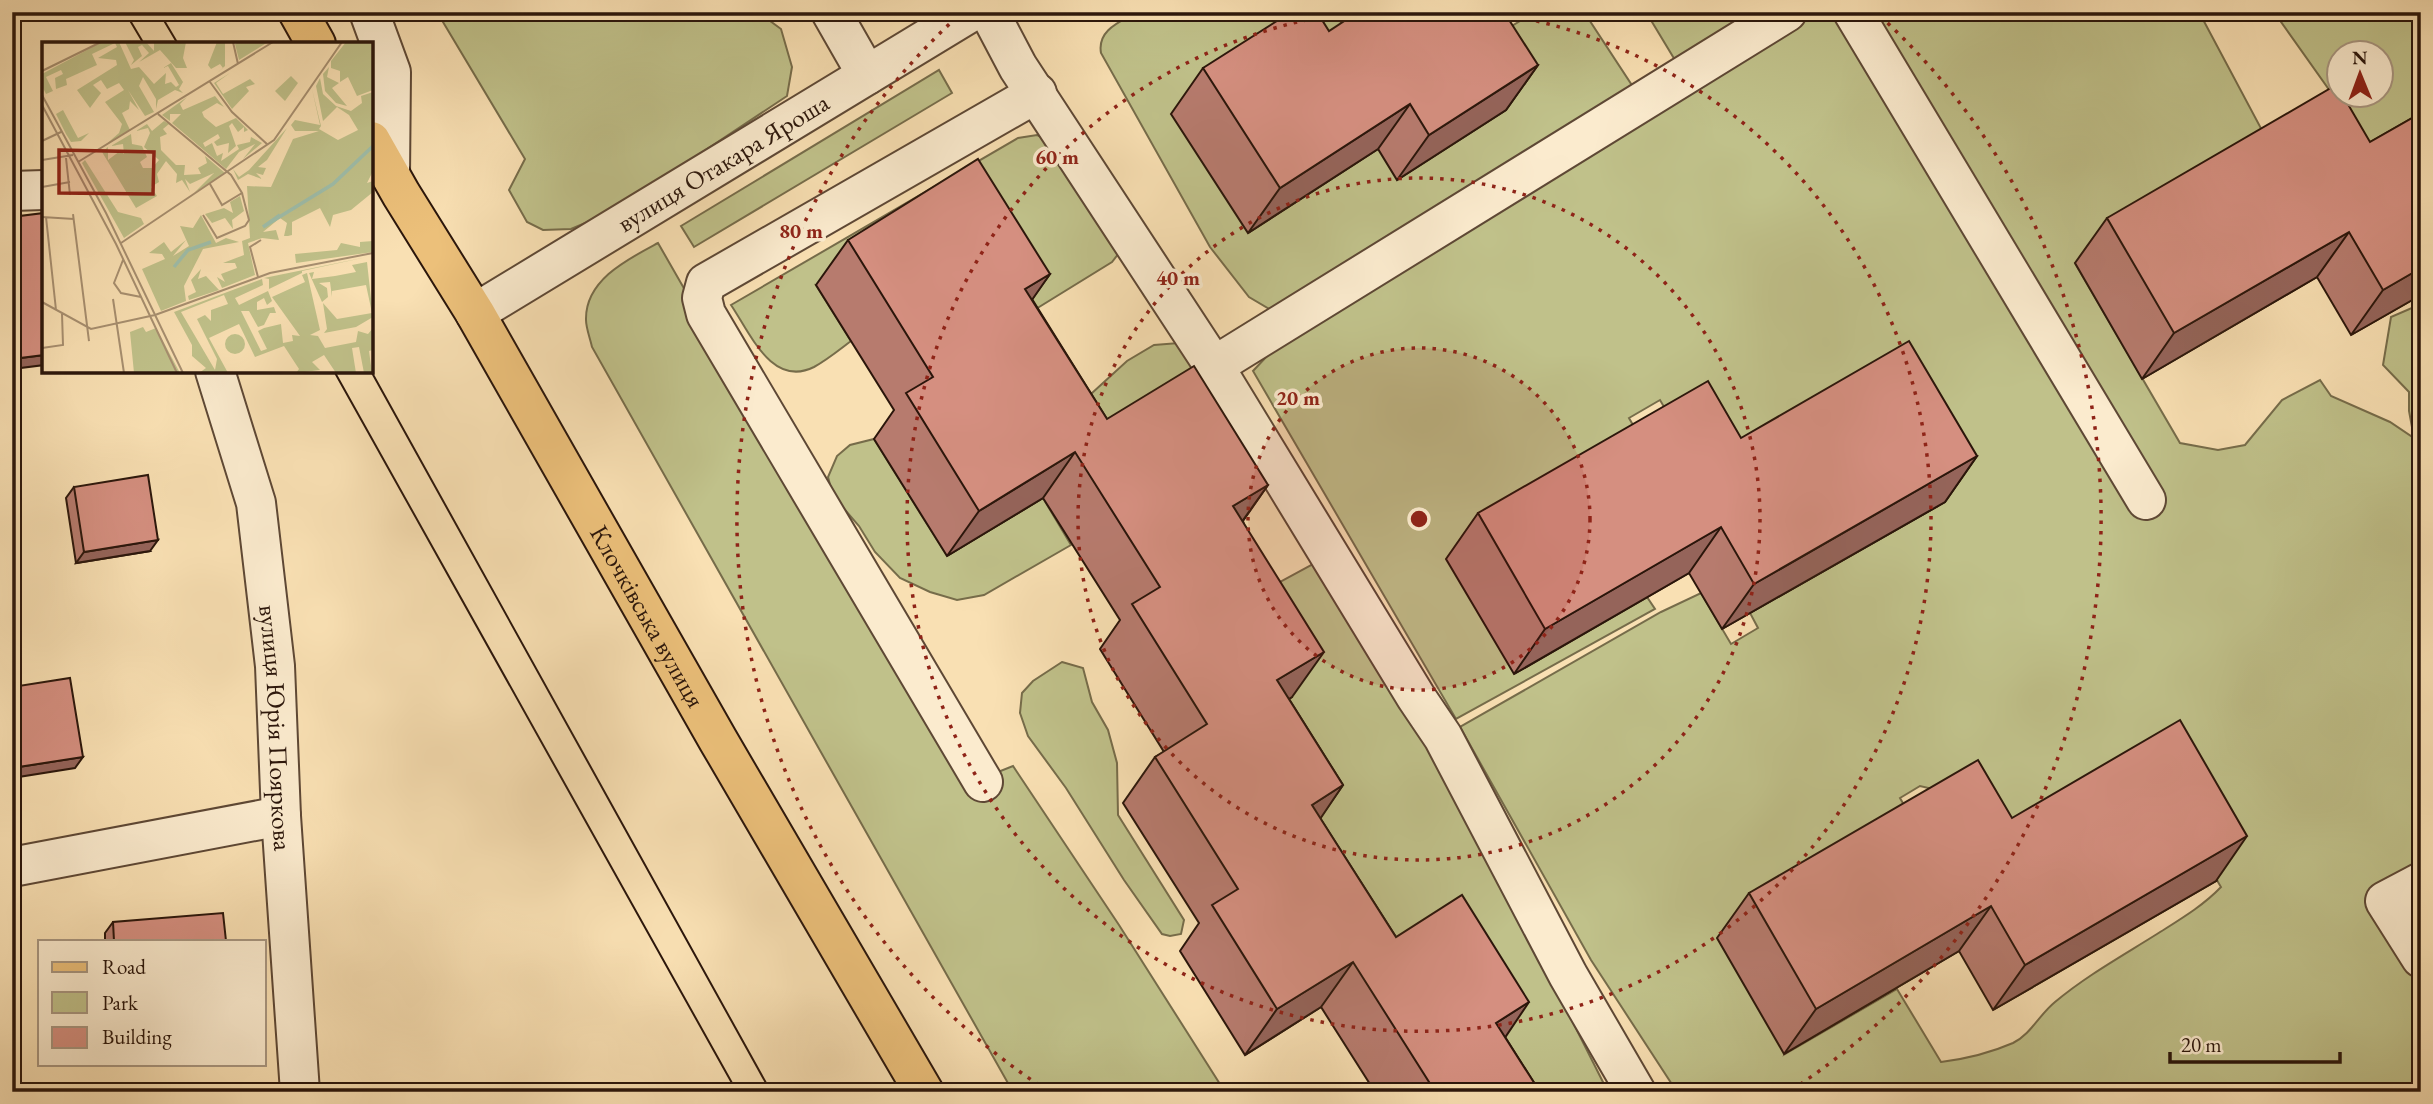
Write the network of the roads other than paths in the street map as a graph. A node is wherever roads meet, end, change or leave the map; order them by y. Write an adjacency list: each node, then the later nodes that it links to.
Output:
1 (298, 12): 8 (main road)
2 (369, 12): 12 (street)
3 (831, 12): 9 (street)
4 (971, 12): 9 (street, вулиця Отакара Яроша)
5 (989, 12): 10 (street)
6 (1787, 12): 16 (street)
7 (1853, 12): 18 (street)
8 (315, 42)
9 (867, 75): 15 (street, вулиця Отакара Яроша)
10 (1037, 93): 16 (street); 19 (street)
11 (373, 144): 12 (main road, Клочківська вулиця)
12 (390, 174): 15 (main road, Клочківська вулиця)
13 (42, 190): 14 (street)
14 (12, 191)
15 (475, 313): 25 (main road, Клочківська вулиця)
16 (1214, 366): 26 (street)
17 (216, 373): 20 (street, вулиця Юрія Пояркова)
18 (2147, 500)
19 (982, 782)
20 (281, 816): 21 (street); 24 (street, вулиця Юрія Пояркова)
21 (12, 867)
22 (2421, 882): 23 (street)
23 (2421, 958)
24 (300, 1092)
25 (924, 1092)
26 (1636, 1092)

